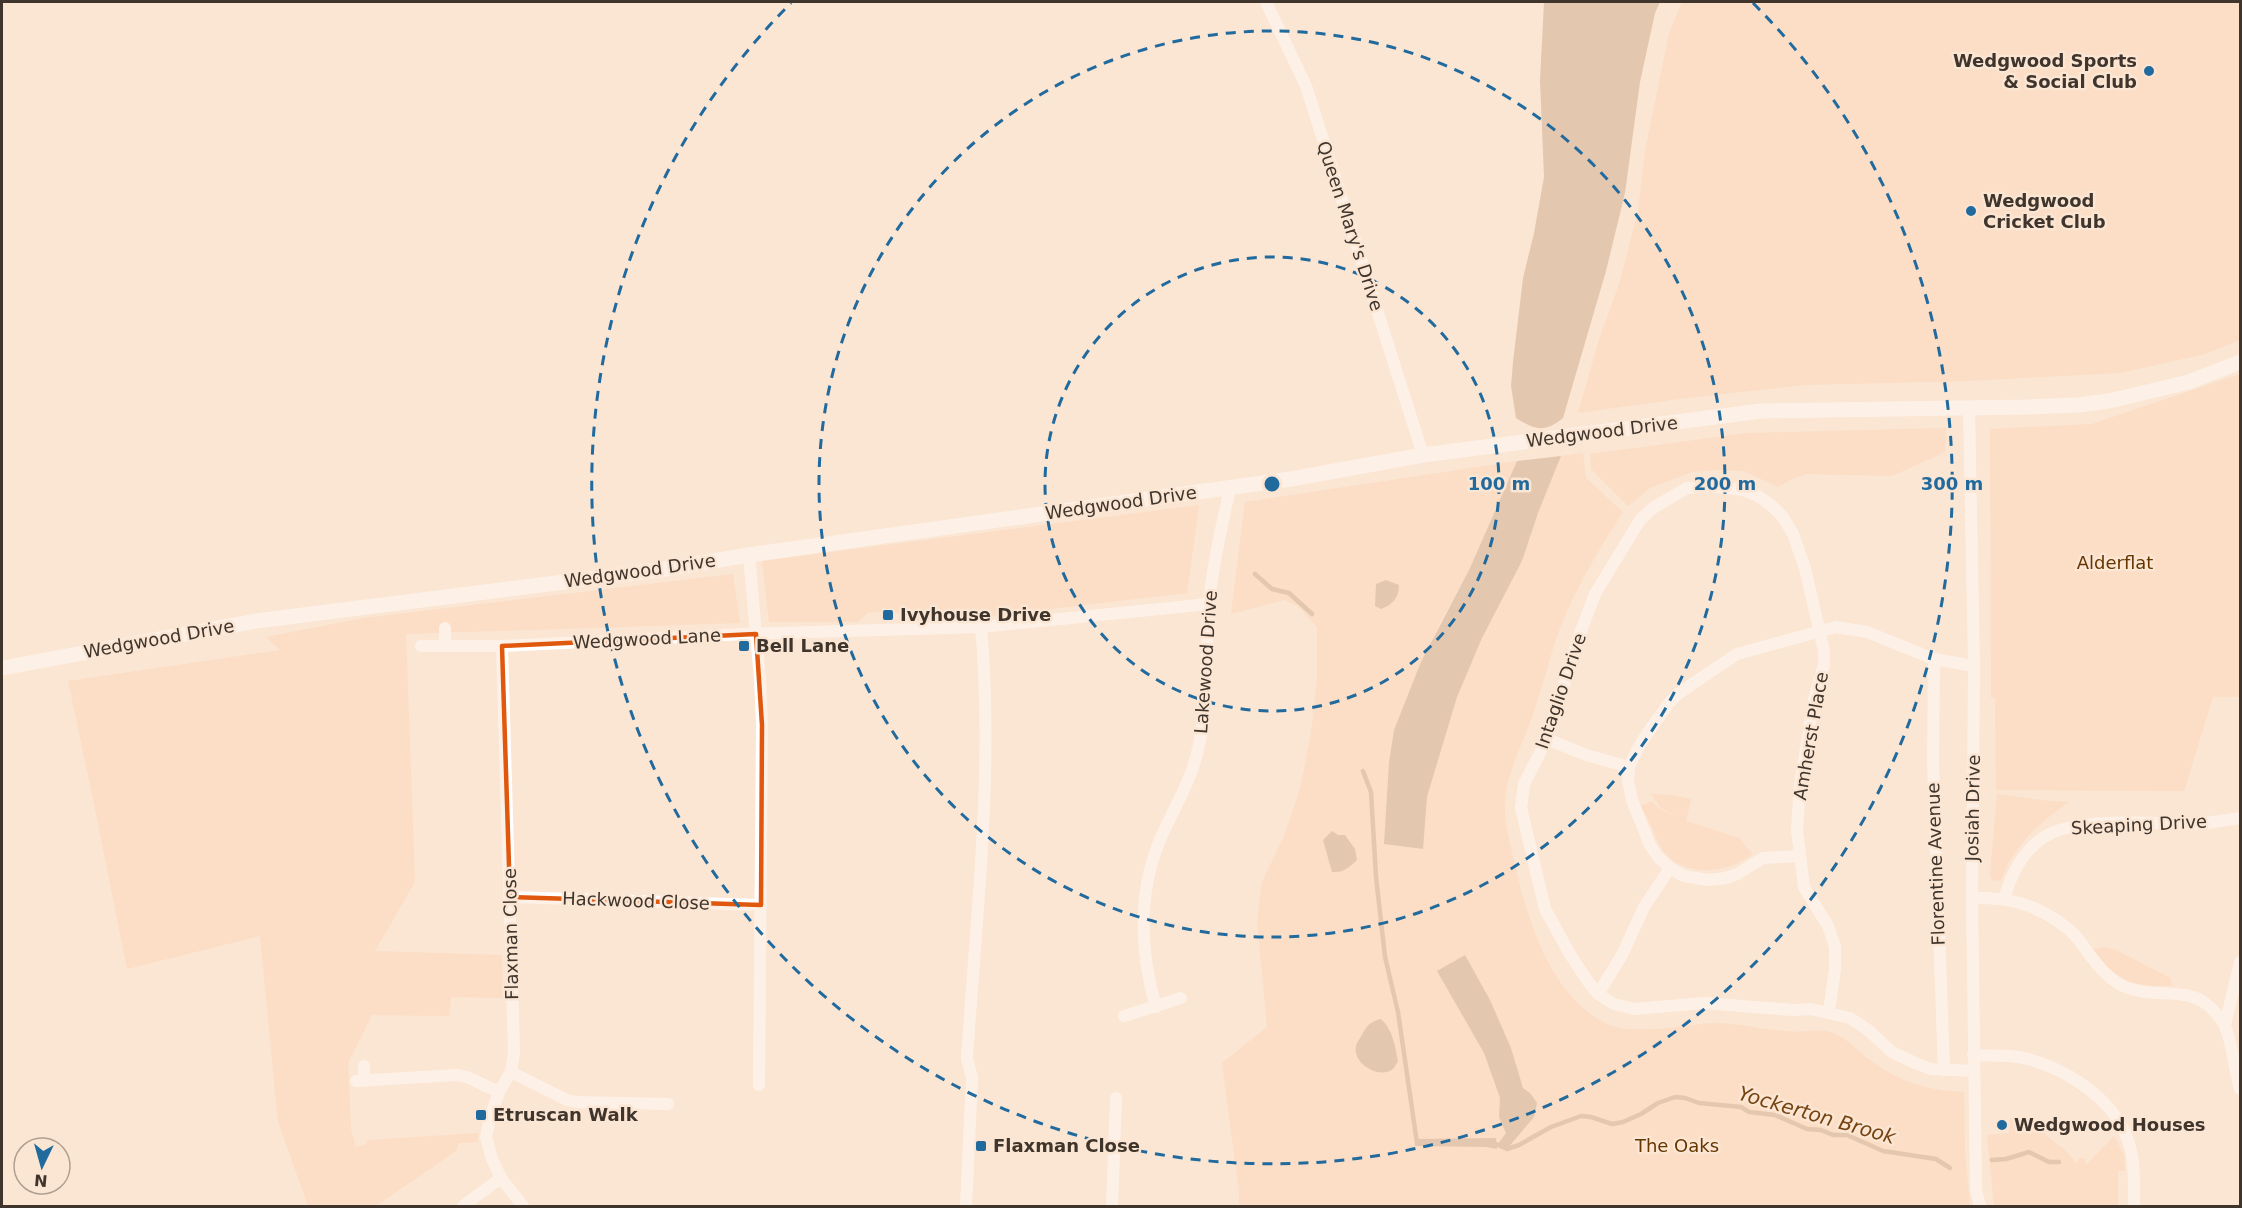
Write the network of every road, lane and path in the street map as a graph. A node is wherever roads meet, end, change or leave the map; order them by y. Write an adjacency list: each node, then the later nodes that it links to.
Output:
1 (1266, 2): 4 (street, Queen Mary's Drive)
2 (2241, 362): 3 (street, Wedgwood Drive)
3 (1969, 408): 4 (street, Wedgwood Drive); 16 (street, Josiah Drive)
4 (1423, 455): 5 (street, Wedgwood Drive)
5 (1230, 488): 6 (street, Wedgwood Drive); 7 (street, Lakewood Drive)
6 (749, 555): 11 (street); 17 (street, Wedgwood Drive)
7 (1209, 604): 8 (street, Wedgwood Lane); 31 (street, Lakewood Drive)
8 (981, 627): 11 (street, Wedgwood Lane); 48 (street)
9 (445, 628): 13 (street)
10 (1819, 632): 15 (street); 18 (street, Intaglio Drive); 19 (street); 21 (street, Amherst Place)
11 (756, 634): 14 (street, Wedgwood Lane); 26 (street)
12 (421, 646): 13 (street, Wedgwood Lane)
13 (445, 646): 14 (street, Wedgwood Lane)
14 (502, 646): 23 (street, Flaxman Close)
15 (1934, 659): 16 (street); 37 (street, Florentine Avenue)
16 (1974, 666): 24 (street, Josiah Drive)
17 (2, 668)
18 (1547, 739): 19 (street); 29 (street, Intaglio Drive)
19 (1629, 767): 22 (street)
20 (2241, 819): 25 (street, Skeaping Drive)
21 (1799, 856): 22 (street); 32 (street, Amherst Place)
22 (1670, 868): 29 (street)
23 (510, 897): 26 (street, Hackwood Close); 39 (street, Flaxman Close)
24 (1972, 898): 25 (street); 35 (street, Josiah Drive)
25 (2004, 899): 34 (street)
26 (761, 905): 40 (street)
27 (2241, 962): 28 (street)
28 (2238, 987): 34 (street)
29 (1598, 994): 32 (street, Intaglio Drive)
30 (1181, 998): 31 (street)
31 (1156, 1006): 33 (street)
32 (1829, 1012): 37 (street, Intaglio Drive)
33 (1124, 1016)
34 (2225, 1025): 41 (street)
35 (1973, 1054): 38 (street, Josiah Drive); 51 (street)
36 (364, 1066): 42 (street)
37 (1944, 1070): 38 (street, Intaglio Drive)
38 (1973, 1071): 50 (street, Josiah Drive)
39 (511, 1072): 42 (street, Flaxman Close); 44 (street)
40 (759, 1085)
41 (2241, 1089)
42 (499, 1092): 45 (street, Flaxman Close)
43 (1116, 1098): 49 (street)
44 (668, 1104)
45 (501, 1178): 46 (street); 47 (street, Flaxman Close)
46 (463, 1206)
47 (523, 1206)
48 (966, 1206)
49 (1113, 1206)
50 (1980, 1206)
51 (2134, 1206)

